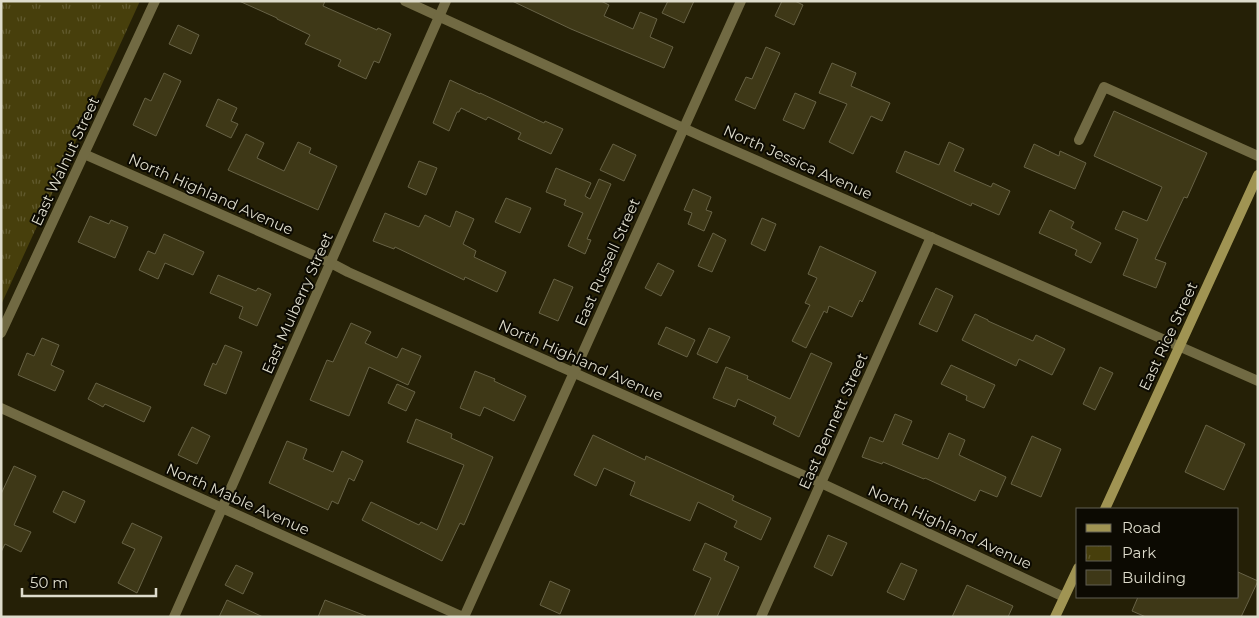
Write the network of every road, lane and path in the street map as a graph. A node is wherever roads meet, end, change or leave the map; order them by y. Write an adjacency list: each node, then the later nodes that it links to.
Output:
1 (155, 1): 8 (street, East Walnut Street)
2 (405, 1): 5 (street, North Jessica Avenue)
3 (446, 1): 5 (street, East Mulberry Street)
4 (741, 1): 6 (street, East Russell Street)
5 (439, 17): 6 (street, North Jessica Avenue); 12 (street, East Mulberry Street)
6 (684, 128): 11 (street, North Jessica Avenue); 15 (street, East Russell Street)
7 (1079, 140): 9 (street)
8 (84, 154): 12 (street, North Highland Avenue); 13 (street, East Walnut Street)
9 (1258, 156)
10 (1258, 175): 14 (main road, East Rice Street)
11 (931, 237): 14 (street, North Jessica Avenue); 18 (street, East Bennett Street)
12 (331, 263): 15 (street, North Highland Avenue); 20 (street, East Mulberry Street)
13 (1, 333)
14 (1180, 346): 16 (street, North Jessica Avenue); 19 (main road, East Rice Street)
15 (573, 373): 18 (street, North Highland Avenue); 24 (street, East Russell Street)
16 (1258, 381)
17 (1, 408): 20 (street, North Mable Avenue)
18 (821, 483): 22 (street, North Highland Avenue); 25 (street, East Bennett Street)
19 (1105, 508)
20 (222, 509): 23 (street, East Mulberry Street); 24 (street, North Mable Avenue)
21 (1076, 572): 22 (main road)
22 (1064, 597): 26 (main road)
23 (174, 617)
24 (464, 617)
25 (761, 617)
26 (1055, 617)

